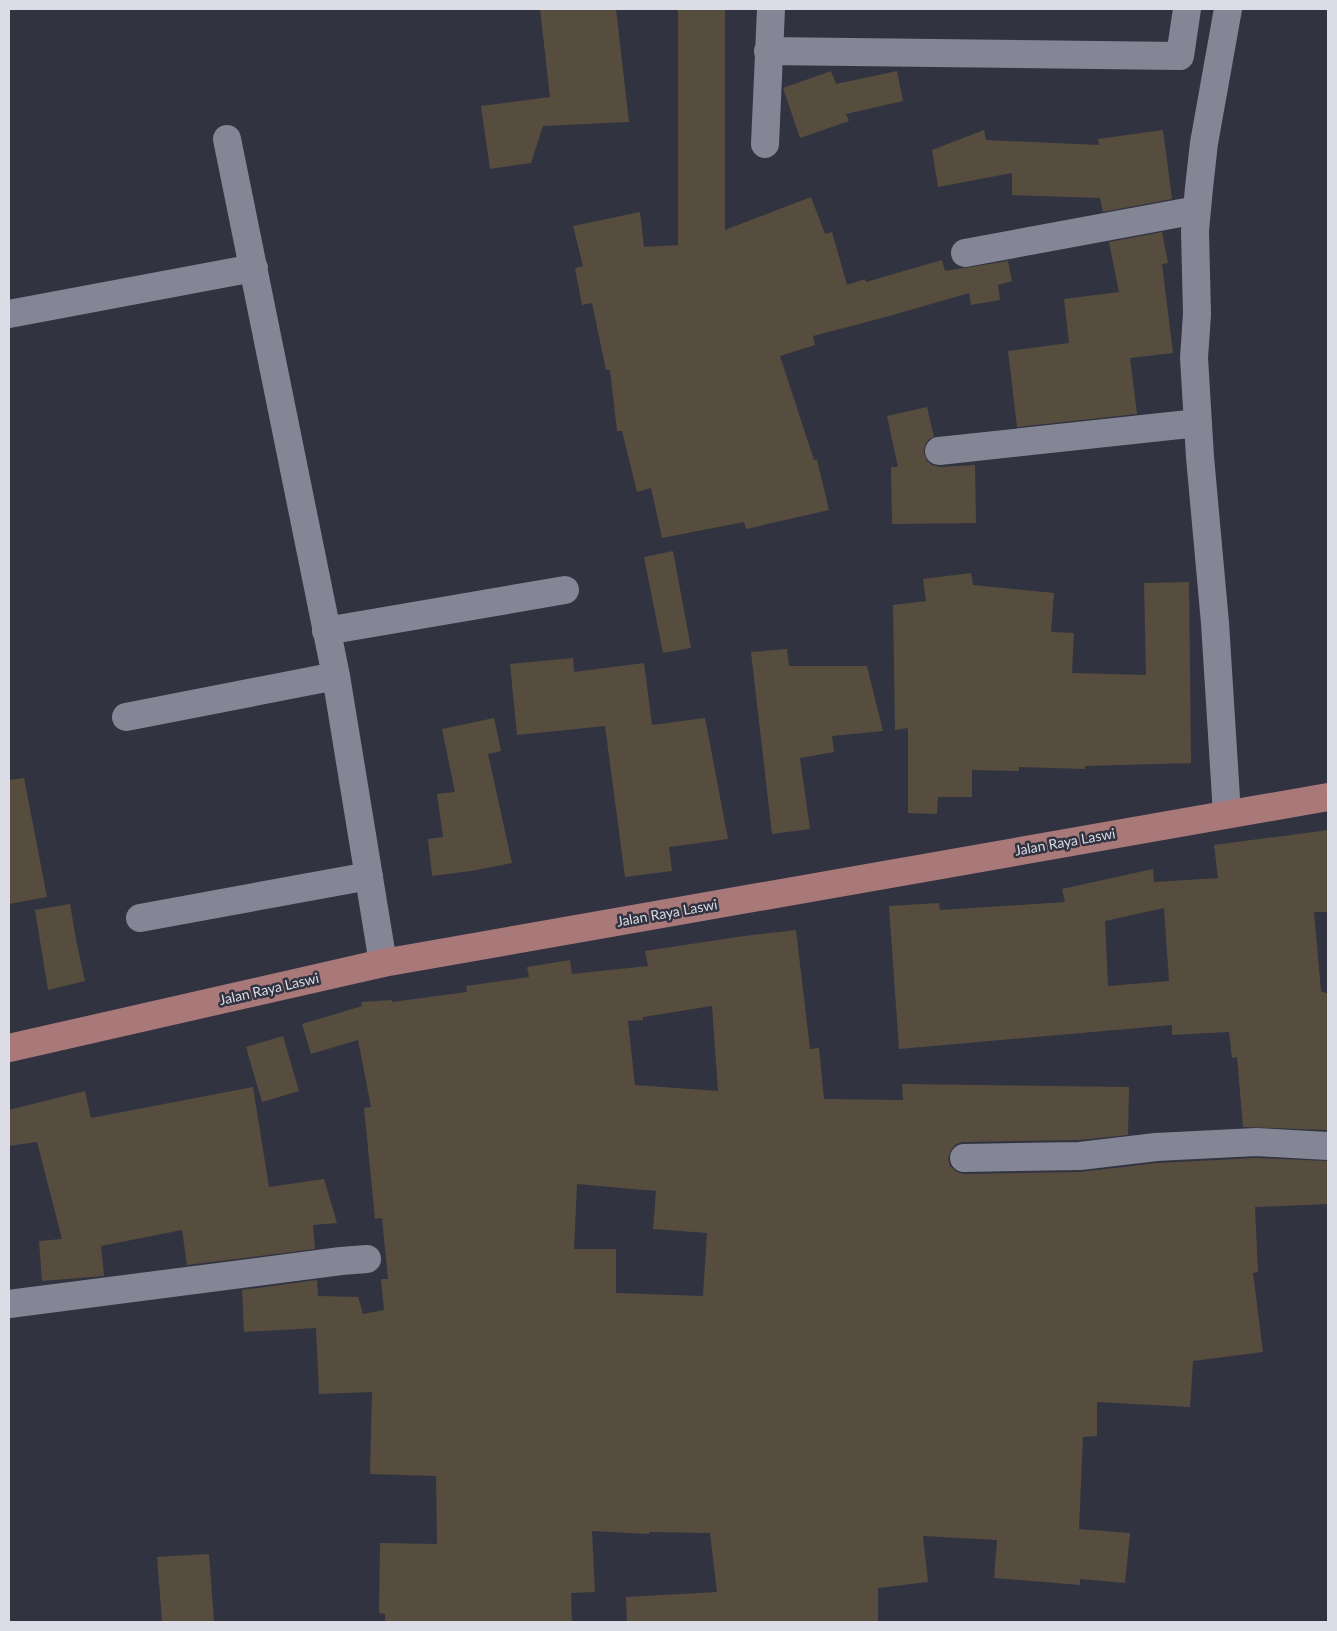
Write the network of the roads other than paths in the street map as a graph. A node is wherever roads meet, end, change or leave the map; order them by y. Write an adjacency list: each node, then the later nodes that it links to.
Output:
1 (771, 9): 4 (street)
2 (1187, 9): 4 (street)
3 (1228, 9): 7 (street)
4 (768, 51): 6 (street)
5 (227, 139): 9 (street)
6 (765, 144)
7 (1197, 210): 8 (street); 11 (street)
8 (965, 253)
9 (254, 268): 10 (street); 14 (street)
10 (9, 314)
11 (1198, 423): 12 (street); 18 (street)
12 (939, 451)
13 (565, 590): 14 (street)
14 (326, 630): 15 (street)
15 (336, 676): 16 (street); 19 (street)
16 (126, 717)
17 (1328, 797): 18 (main road, Jalan Raya Laswi)
18 (1227, 814): 21 (main road, Jalan Raya Laswi)
19 (369, 876): 20 (street); 21 (street)
20 (140, 918)
21 (383, 964): 22 (main road, Jalan Raya Laswi)
22 (9, 1048)
23 (1328, 1146): 24 (street)
24 (964, 1158)
25 (367, 1260): 26 (street)
26 (9, 1304)

